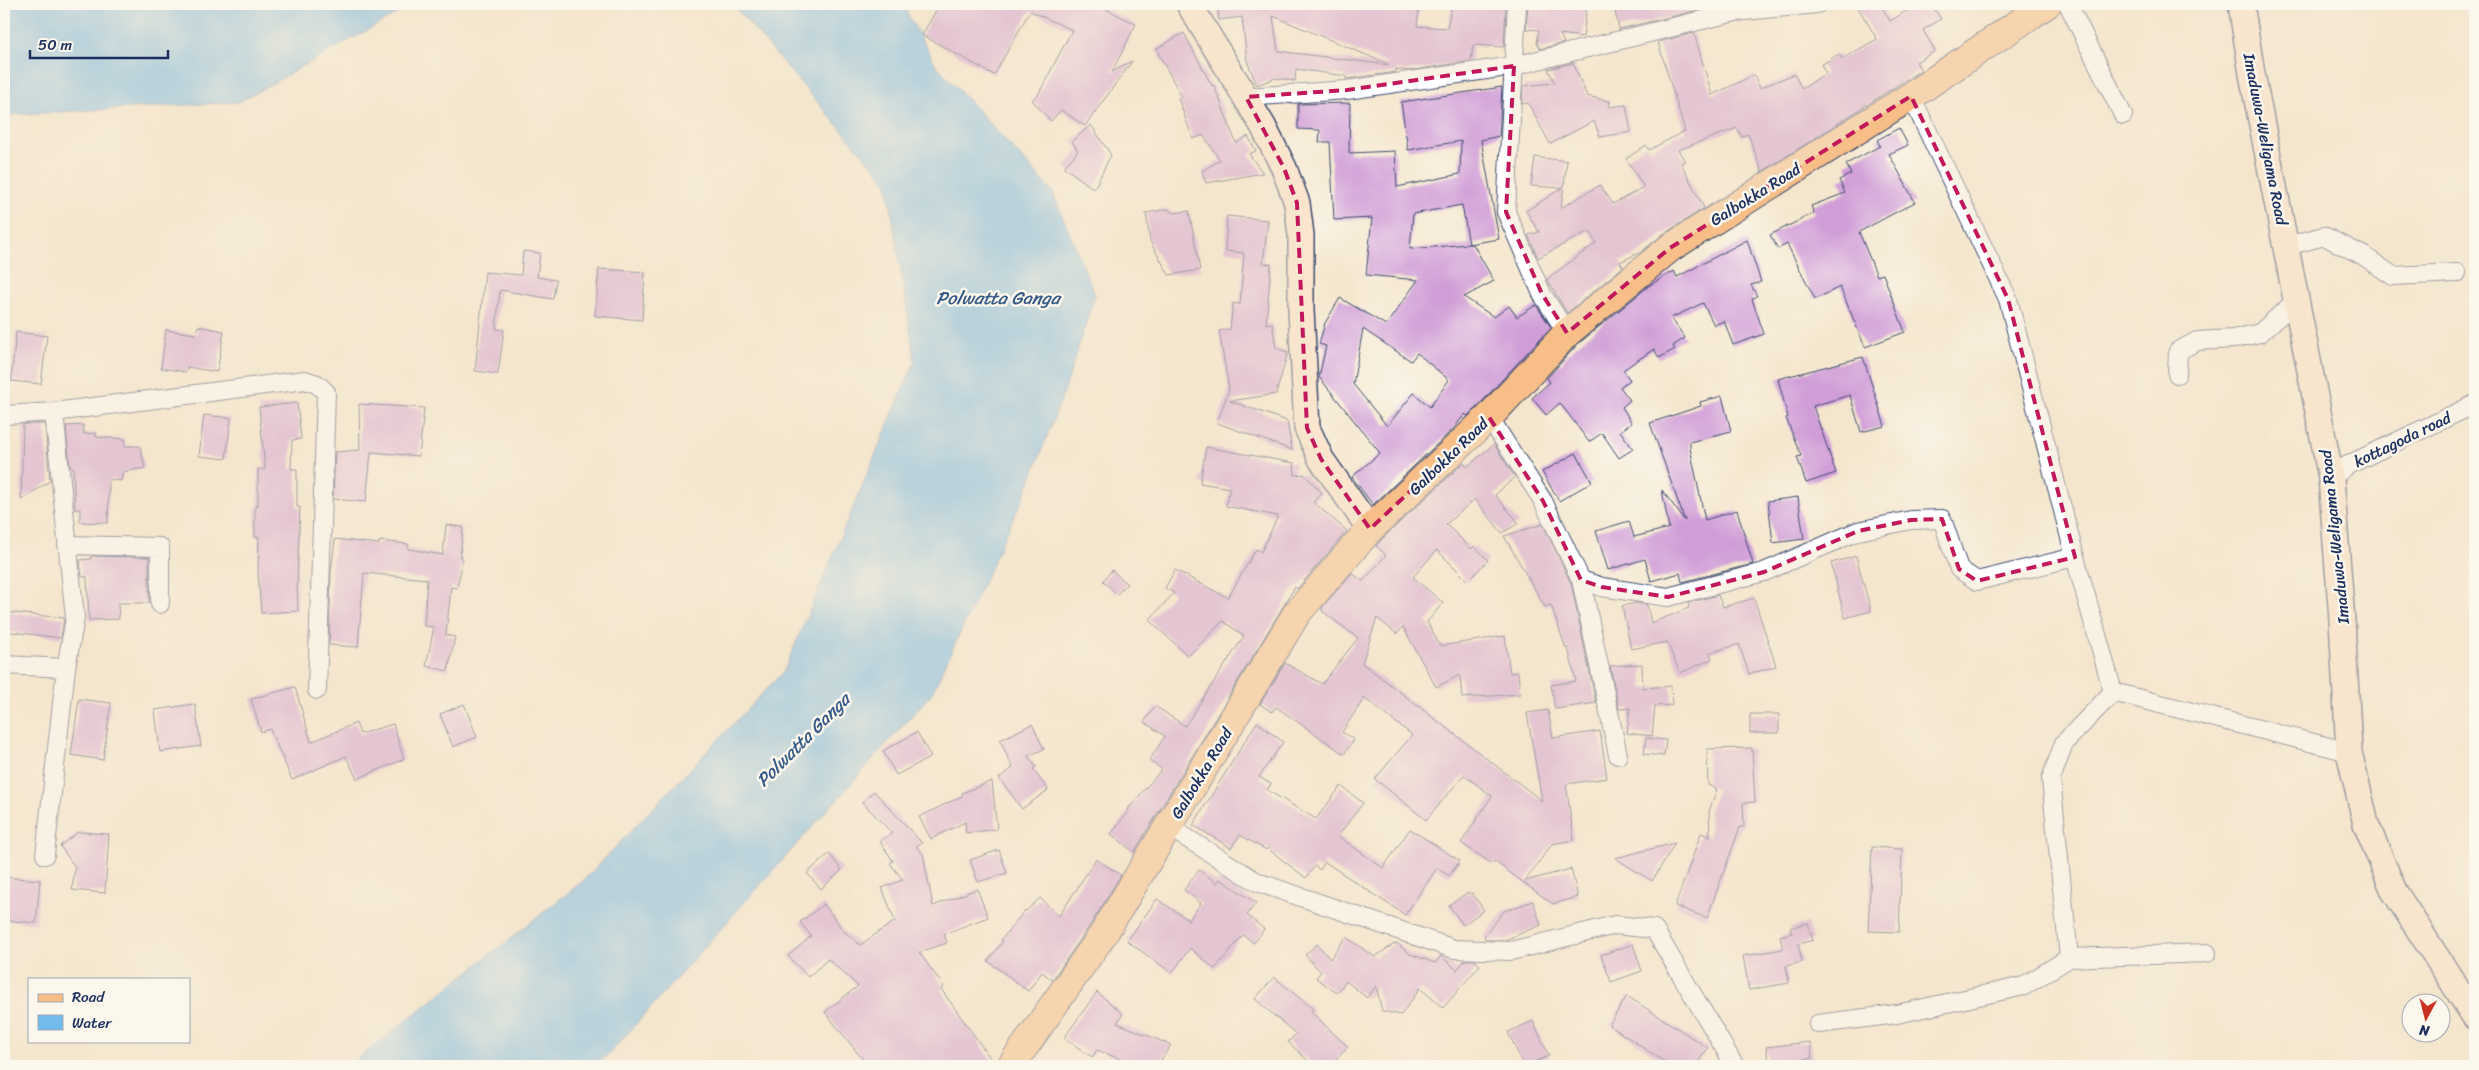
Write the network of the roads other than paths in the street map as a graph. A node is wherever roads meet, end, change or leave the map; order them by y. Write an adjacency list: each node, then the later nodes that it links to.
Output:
1 (1189, 4): 9 (main road)
2 (1517, 4): 7 (street)
3 (1817, 4): 7 (street)
4 (2047, 4): 8 (main road, Galbokka Road)
5 (2068, 4): 10 (street)
6 (2241, 4): 11 (main road, Imaduwa-Weligama Road)
7 (1514, 66): 9 (street); 14 (street)
8 (1911, 96): 14 (main road, Galbokka Road); 23 (street)
9 (1246, 97): 21 (main road)
10 (2123, 115)
11 (2287, 246): 12 (street); 13 (main road, Imaduwa-Weligama Road)
12 (2457, 272)
13 (2298, 299): 15 (street); 20 (main road, Imaduwa-Weligama Road)
14 (1567, 333): 19 (main road, Galbokka Road)
15 (2177, 374)
16 (2475, 404): 20 (street, kottagoda road)
17 (54, 412): 18 (street); 22 (street); 28 (street)
18 (4, 415)
19 (1489, 417): 21 (main road, Galbokka Road); 24 (street)
20 (2331, 478): 30 (main road, Imaduwa-Weligama Road)
21 (1370, 529): 32 (main road, Galbokka Road)
22 (67, 545): 25 (street); 27 (street)
23 (2075, 557): 24 (street); 29 (street)
24 (1581, 580): 31 (street)
25 (160, 604)
26 (4, 665): 27 (street)
27 (66, 668): 33 (street)
28 (317, 690)
29 (2114, 692): 30 (street); 35 (street)
30 (2349, 752): 36 (main road, Imaduwa-Weligama Road)
31 (1618, 755)
32 (1169, 827): 38 (main road, Galbokka Road); 39 (street)
33 (45, 855)
34 (2206, 953): 35 (street)
35 (2070, 958): 37 (street)
36 (2475, 1017)
37 (1818, 1024)
38 (1011, 1066)
39 (1735, 1066)

